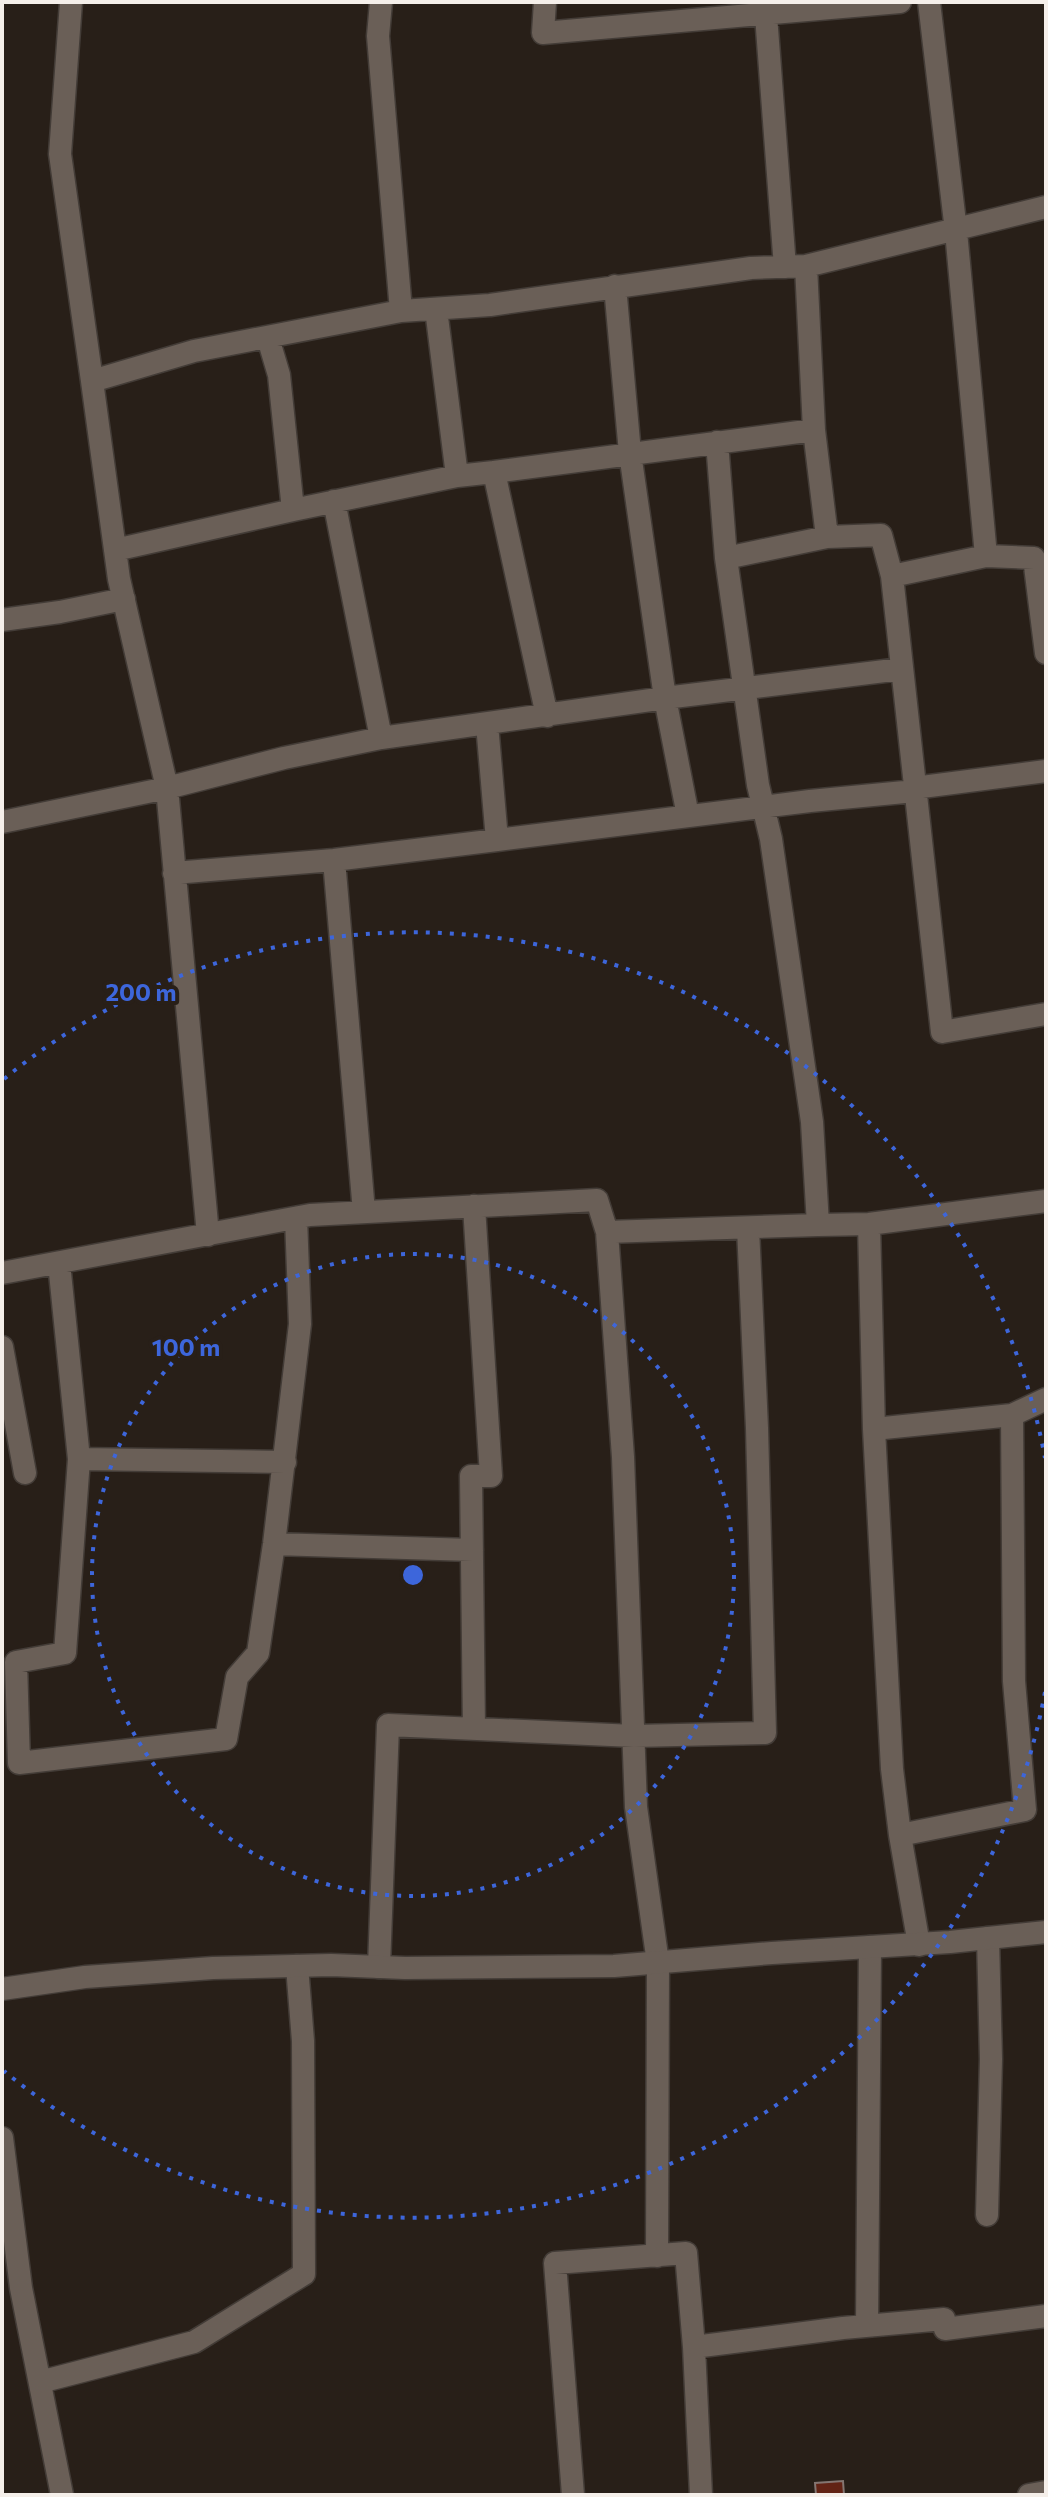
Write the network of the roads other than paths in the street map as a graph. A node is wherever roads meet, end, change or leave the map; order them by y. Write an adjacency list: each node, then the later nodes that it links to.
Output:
1 (71, 2): 14 (street)
2 (381, 2): 12 (street)
3 (545, 2): 6 (street)
4 (900, 2): 6 (street)
5 (929, 2): 8 (street)
6 (765, 8): 9 (street)
7 (1046, 207): 8 (street)
8 (956, 231): 9 (street); 24 (street)
9 (796, 266): 10 (street); 15 (street)
10 (615, 286): 11 (street); 17 (street)
11 (436, 309): 12 (street); 19 (street)
12 (401, 311): 13 (street)
13 (268, 338): 14 (street); 21 (street)
14 (92, 381): 23 (street)
15 (814, 430): 16 (street); 22 (street)
16 (717, 442): 17 (street); 25 (street)
17 (630, 453): 18 (street); 33 (street)
18 (494, 472): 19 (street); 34 (street)
19 (457, 476): 20 (street)
20 (334, 501): 21 (street); 36 (street)
21 (293, 510): 23 (street)
22 (827, 537): 25 (street); 27 (street)
23 (115, 550): 28 (street)
24 (986, 556): 26 (street); 27 (street)
25 (726, 558): 32 (street)
26 (1040, 558): 30 (street)
27 (892, 576): 31 (street)
28 (124, 599): 29 (street); 38 (street)
29 (2, 620)
30 (1046, 653)
31 (901, 669): 32 (street); 39 (street)
32 (744, 689): 33 (street); 40 (street)
33 (665, 698): 34 (street); 41 (street)
34 (547, 716): 35 (street)
35 (487, 724): 36 (street); 43 (street)
36 (381, 738): 38 (street)
37 (1046, 771): 39 (street)
38 (167, 788): 42 (street); 45 (street)
39 (914, 790): 40 (street); 46 (street)
40 (763, 806): 41 (street); 52 (street)
41 (688, 816): 43 (street)
42 (2, 822)
43 (497, 840): 44 (street)
44 (334, 860): 45 (street); 49 (street)
45 (174, 873): 55 (street)
46 (1046, 1014)
47 (1046, 1201): 51 (street)
48 (474, 1206): 49 (street); 54 (street); 66 (street)
49 (364, 1212): 50 (street)
50 (296, 1218): 55 (street); 63 (street)
51 (869, 1224): 52 (street); 61 (street)
52 (818, 1225): 53 (street)
53 (748, 1228): 54 (street); 68 (street)
54 (607, 1232): 68 (street)
55 (208, 1235): 56 (street)
56 (59, 1263): 57 (street); 62 (street)
57 (2, 1273)
58 (2, 1347): 64 (street)
59 (1046, 1399): 60 (street)
60 (1012, 1415): 61 (street); 70 (street)
61 (874, 1429): 70 (street)
62 (79, 1459): 63 (street); 69 (street)
63 (285, 1462): 65 (street)
64 (25, 1473)
65 (274, 1544): 66 (street); 69 (street)
66 (472, 1550): 67 (street)
67 (474, 1729): 68 (street); 77 (street)
68 (634, 1736): 75 (street)
69 (10, 1765)
70 (900, 1835): 73 (street)
71 (1046, 1932): 72 (street)
72 (988, 1938): 73 (street); 80 (street)
73 (919, 1945): 74 (street)
74 (870, 1947): 75 (street); 83 (street)
75 (658, 1963): 77 (street); 81 (street)
76 (297, 1966): 77 (street); 78 (street); 85 (street)
77 (379, 1967)
78 (2, 1989)
79 (2, 2138): 85 (street)
80 (987, 2215)
81 (657, 2256): 84 (street); 88 (street)
82 (1046, 2316): 83 (street)
83 (867, 2326): 84 (street)
84 (694, 2347): 89 (street)
85 (40, 2382): 87 (street)
86 (1046, 2492): 90 (street)
87 (62, 2495)
88 (573, 2495)
89 (701, 2495)
90 (1029, 2495)

